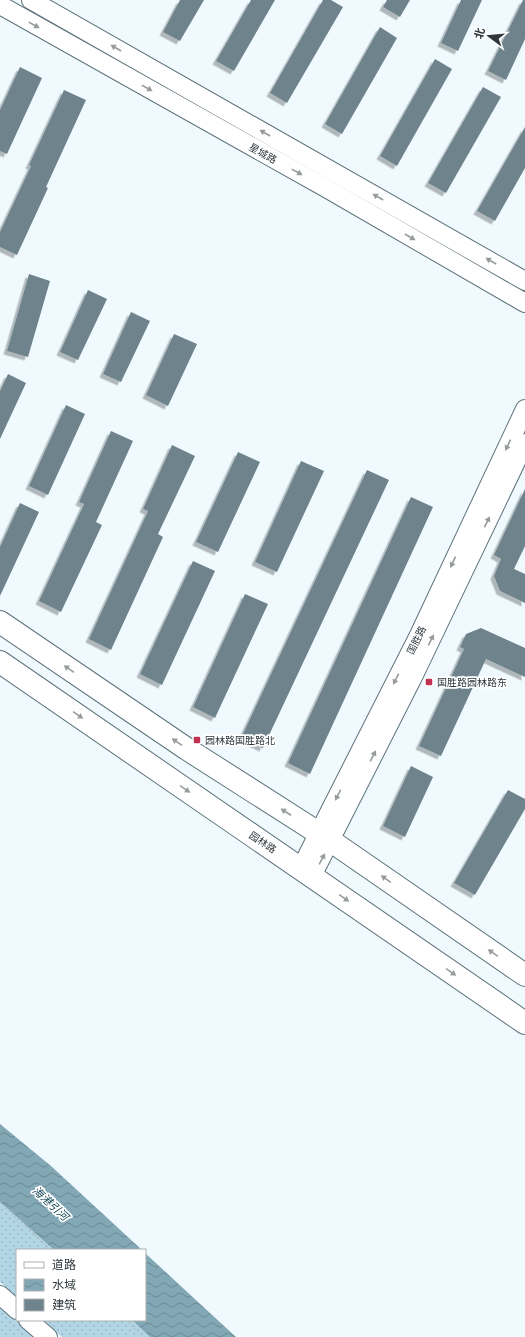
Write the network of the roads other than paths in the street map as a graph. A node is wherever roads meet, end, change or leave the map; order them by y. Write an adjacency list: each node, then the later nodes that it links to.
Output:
1 (31, 0): 3 (street, 星城路, one-way to 1)
2 (0, 6): 4 (street, 星城路, one-way to 4)
3 (525, 281)
4 (525, 303)
5 (525, 409): 9 (street, 国胜路, one-way to 9)
6 (525, 443): 9 (street, 国胜路, one-way to 6)
7 (0, 622): 9 (main road, one-way to 7)
8 (0, 662): 10 (main road, 园林路, one-way to 10)
9 (325, 837): 10 (street, 国胜路); 11 (main road, one-way to 9)
10 (307, 872): 12 (main road, 园林路, one-way to 12)
11 (525, 975)
12 (525, 1023)
13 (0, 1295): 14 (street)
14 (16, 1309)
15 (29, 1321): 16 (street)
16 (48, 1337)

